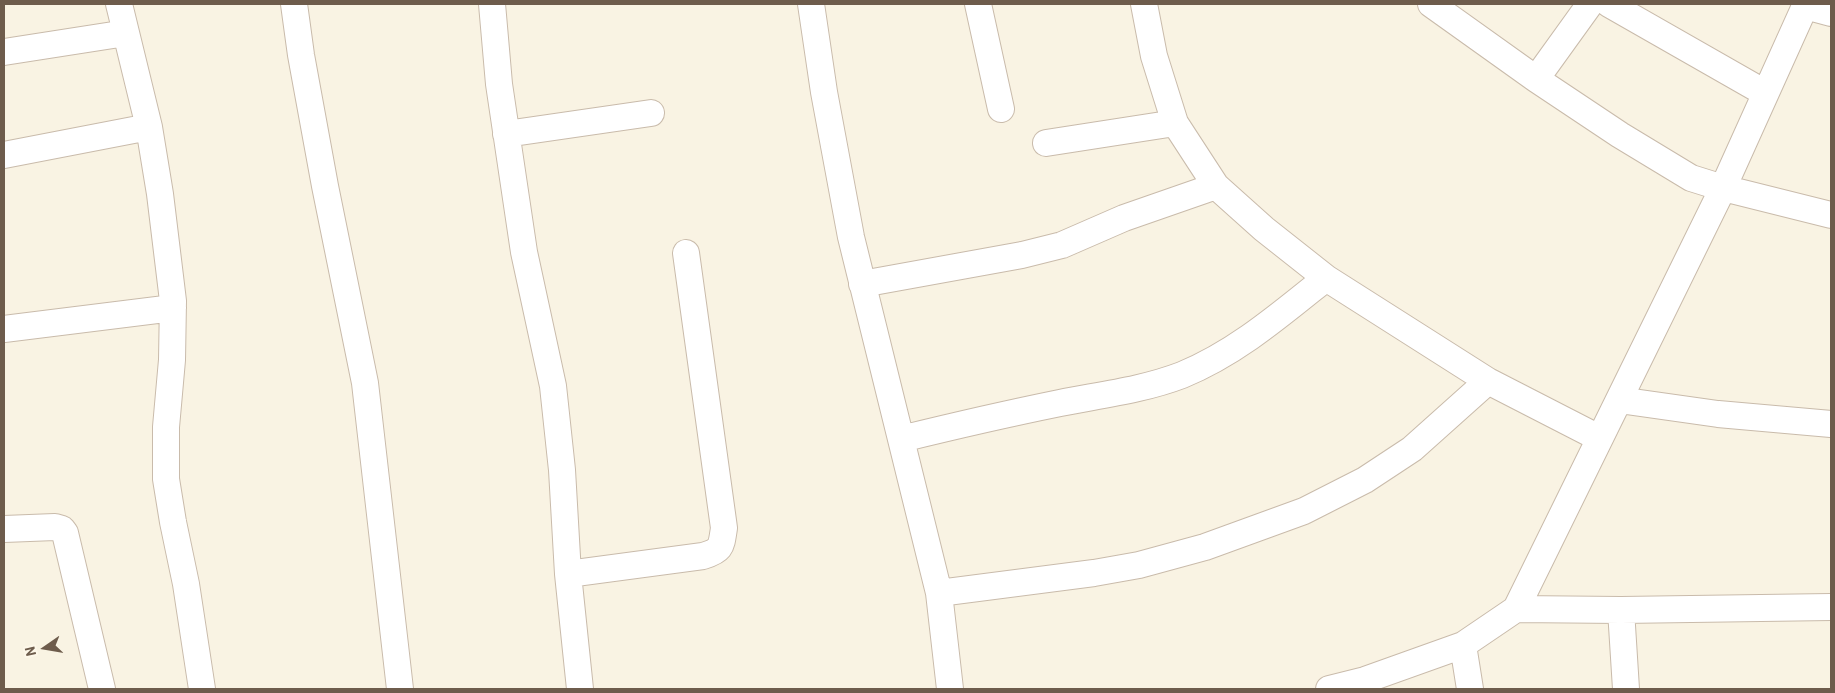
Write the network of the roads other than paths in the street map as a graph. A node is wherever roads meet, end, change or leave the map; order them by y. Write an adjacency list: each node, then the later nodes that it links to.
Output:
1 (119, 4): 12 (street)
2 (294, 4): 45 (street)
3 (492, 4): 20 (street)
4 (811, 4): 28 (street)
5 (978, 4): 16 (street)
6 (1144, 4): 18 (street)
7 (1431, 4): 14 (street)
8 (1590, 4): 14 (street)
9 (1609, 4): 15 (street)
10 (1805, 5): 11 (street); 15 (street)
11 (1831, 13)
12 (126, 33): 13 (street); 19 (street)
13 (4, 52)
14 (1536, 79): 24 (street)
15 (1765, 93): 24 (street)
16 (1001, 109)
17 (651, 113): 20 (street)
18 (1175, 122): 21 (street); 23 (street)
19 (149, 127): 22 (street); 29 (street)
20 (506, 134): 37 (street)
21 (1046, 143)
22 (4, 155)
23 (1216, 186): 27 (street); 28 (street)
24 (1723, 188): 25 (street); 32 (street)
25 (1831, 215)
26 (686, 253): 37 (street)
27 (1326, 278): 31 (street); 35 (street)
28 (862, 284): 35 (street)
29 (173, 308): 30 (street); 44 (street)
30 (4, 329)
31 (1488, 381): 34 (street); 38 (street)
32 (1619, 400): 33 (street); 34 (street)
33 (1831, 424)
34 (1598, 438): 40 (street)
35 (901, 439): 38 (street)
36 (4, 529): 43 (street)
37 (568, 574): 46 (street)
38 (939, 593): 47 (street)
39 (1831, 607): 41 (street)
40 (1516, 609): 41 (street); 42 (street)
41 (1621, 610): 50 (street)
42 (1463, 645): 48 (street); 49 (street)
43 (102, 689)
44 (202, 689)
45 (400, 689)
46 (580, 689)
47 (950, 689)
48 (1329, 689)
49 (1470, 689)
50 (1626, 689)

